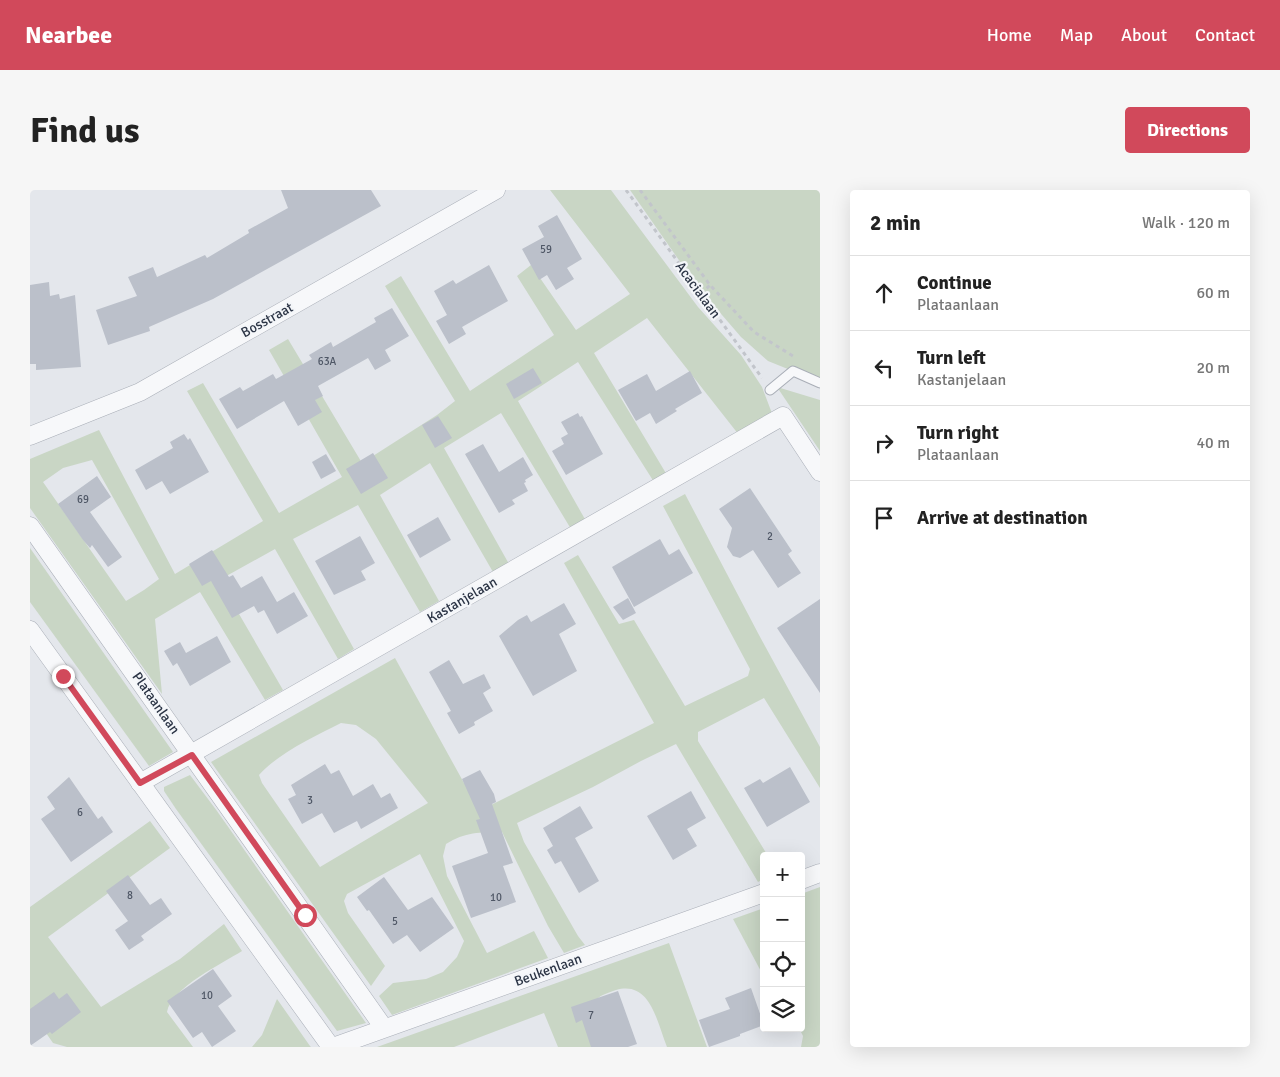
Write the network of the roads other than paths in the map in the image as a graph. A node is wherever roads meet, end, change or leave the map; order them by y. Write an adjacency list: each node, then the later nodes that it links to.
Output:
1 (496, 190): 4 (street, Bosstraat)
2 (820, 383): 3 (lane)
3 (770, 390)
4 (30, 436)
5 (820, 472): 8 (street, Kastanjelaan)
6 (30, 526): 8 (street, Plataanlaan)
7 (30, 630): 9 (street)
8 (192, 755): 9 (street, Kastanjelaan); 13 (street, Plataanlaan)
9 (140, 783): 14 (street)
10 (820, 873): 11 (street)
11 (805, 879)
12 (760, 894): 13 (street, Beukenlaan)
13 (384, 1028): 14 (street, Beukenlaan)
14 (332, 1047)

